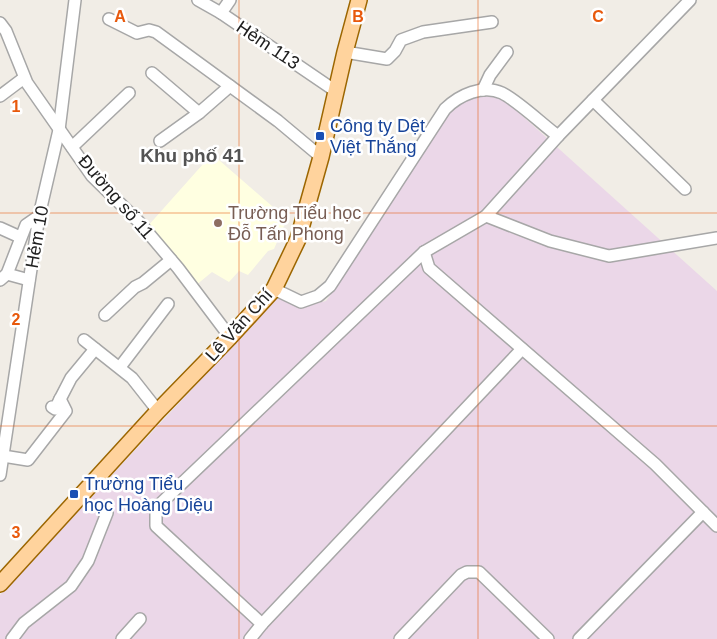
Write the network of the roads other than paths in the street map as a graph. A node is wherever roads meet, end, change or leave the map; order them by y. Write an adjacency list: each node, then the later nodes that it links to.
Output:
1 (75, 0): 21 (street, Hẻm 10)
2 (198, 0): 6 (street, Hẻm 113)
3 (230, 0): 6 (street)
4 (359, 0): 10 (main road, Lê Văn Chí)
5 (690, 0): 19 (street)
6 (221, 13): 16 (street, Hẻm 113)
7 (109, 19): 14 (street)
8 (492, 22): 10 (street)
9 (0, 23): 13 (street, Đường số 11)
10 (345, 52): 16 (main road, Lê Văn Chí)
11 (507, 52): 15 (street)
12 (152, 72): 20 (street)
13 (24, 78): 18 (street); 21 (street, Đường số 11)
14 (230, 86): 20 (street); 25 (street)
15 (483, 90): 22 (street); 36 (street)
16 (337, 92): 25 (main road, Lê Văn Chí)
17 (129, 93): 24 (street)
18 (0, 96)
19 (593, 100): 22 (street); 26 (street)
20 (199, 112): 23 (street)
21 (58, 130): 24 (street, Đường số 11); 27 (street, Hẻm 10)
22 (558, 136): 28 (street)
23 (160, 141)
24 (72, 147): 33 (street, Đường số 11)
25 (321, 157): 36 (main road, Lê Văn Chí)
26 (685, 189)
27 (39, 216): 30 (street); 35 (street, Hẻm 10)
28 (486, 216): 31 (street); 32 (street)
29 (0, 228): 30 (street)
30 (20, 237): 34 (street)
31 (717, 238)
32 (424, 252): 42 (street); 52 (street)
33 (171, 260): 38 (street); 39 (street, Đường số 11)
34 (3, 277): 35 (street)
35 (29, 280): 45 (street, Hẻm 10)
36 (274, 289): 39 (main road, Lê Văn Chí)
37 (168, 304): 43 (street)
38 (105, 315)
39 (230, 337): 44 (main road, Lê Văn Chí)
40 (84, 340): 41 (street)
41 (95, 349): 43 (street); 45 (street)
42 (522, 349): 47 (street); 52 (street)
43 (120, 367): 44 (street)
44 (158, 411): 50 (main road, Lê Văn Chí)
45 (3, 456): 46 (street, Hẻm 10)
46 (0, 475)
47 (703, 512): 49 (street); 58 (street)
48 (107, 513): 53 (street)
49 (717, 526)
50 (0, 584)
51 (140, 619): 54 (street)
52 (262, 624): 55 (street)
53 (19, 637)
54 (122, 639)
55 (250, 639)
56 (400, 639): 57 (street)
57 (548, 639)
58 (579, 639)

